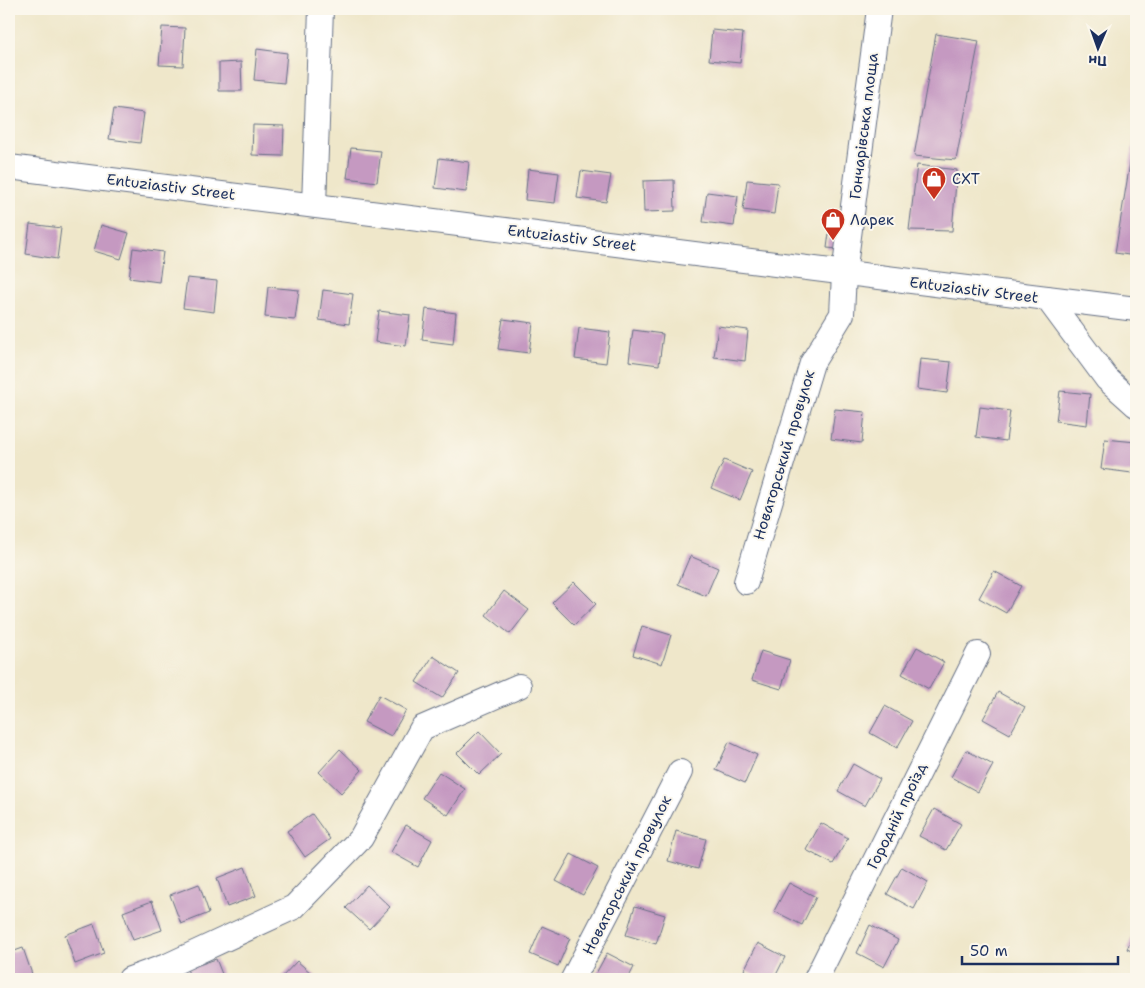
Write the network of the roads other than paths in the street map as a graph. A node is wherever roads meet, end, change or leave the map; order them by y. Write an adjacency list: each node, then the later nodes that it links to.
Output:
1 (321, 9): 4 (street)
2 (879, 9): 5 (street, Гончарівська площа)
3 (9, 167): 4 (street, Entuziastiv Street)
4 (314, 204): 5 (street, Entuziastiv Street)
5 (844, 274): 6 (street, Entuziastiv Street); 9 (street, Новаторський провулок)
6 (1047, 298): 7 (street, Entuziastiv Street); 8 (street)
7 (1136, 309)
8 (1136, 406)
9 (746, 582)
10 (978, 654): 15 (street, Городній проїзд)
11 (519, 686): 13 (street)
12 (680, 772): 14 (street, Новаторський провулок)
13 (136, 978)
14 (573, 979)
15 (816, 979)

